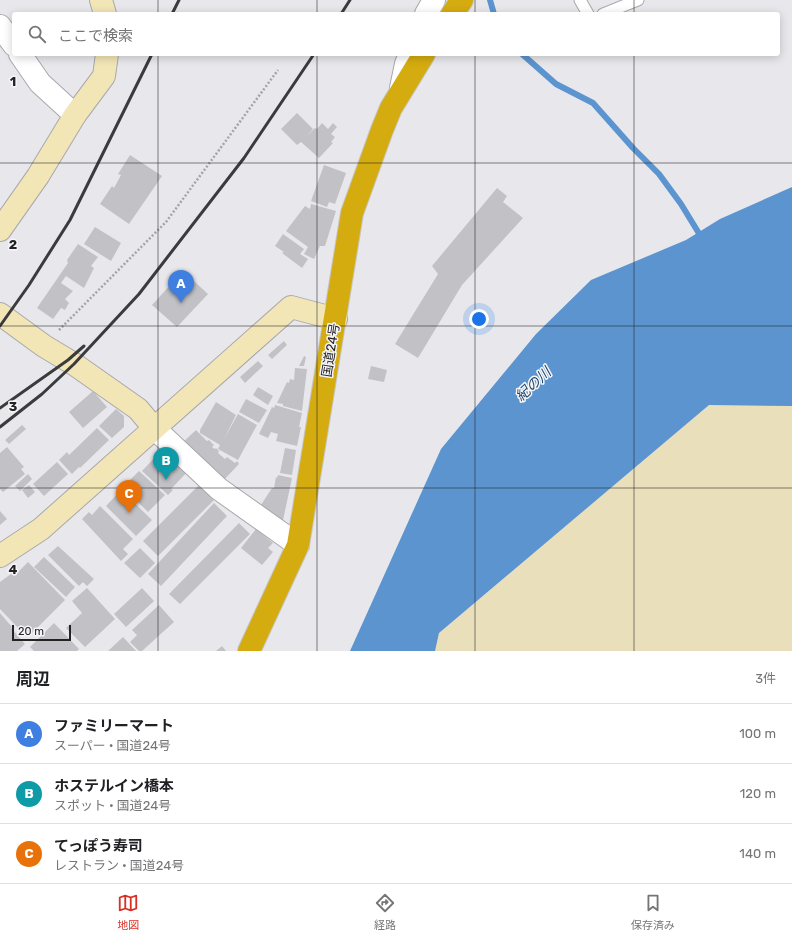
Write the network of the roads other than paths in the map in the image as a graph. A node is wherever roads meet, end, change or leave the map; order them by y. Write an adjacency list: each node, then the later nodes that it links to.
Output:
1 (101, 0): 5 (street)
2 (462, 0): 6 (highway)
3 (580, 0): 7 (lane)
4 (638, 0): 8 (lane)
5 (104, 12)
6 (453, 12)
7 (587, 12)
8 (608, 12)
9 (0, 26): 10 (street)
10 (12, 42)
11 (21, 56): 16 (street)
12 (107, 56): 16 (street)
13 (409, 56): 15 (street)
14 (423, 56): 15 (highway, 国道24号)
15 (400, 93): 19 (highway, 国道24号)
16 (75, 115): 17 (street)
17 (0, 230)
18 (0, 314): 20 (street)
19 (336, 319): 20 (street); 21 (highway, 国道24号)
20 (154, 428): 21 (street); 22 (street)
21 (298, 544): 23 (highway, 国道24号)
22 (0, 556)
23 (250, 651)

